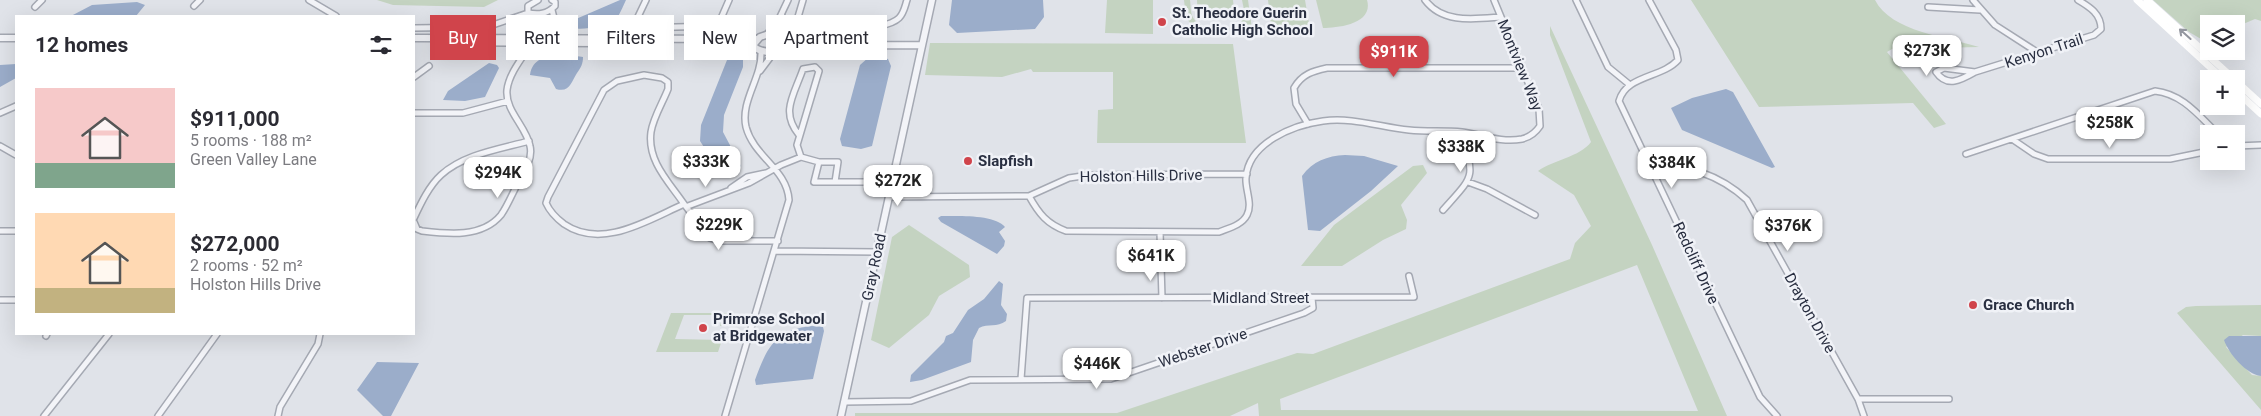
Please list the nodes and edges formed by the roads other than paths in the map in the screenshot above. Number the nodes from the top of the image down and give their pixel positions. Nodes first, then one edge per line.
1 (42, 0) edge
2 (200, 0) edge
3 (309, 0) edge
4 (538, 0) edge
5 (554, 0) edge
6 (646, 0) edge
7 (729, 0) edge
8 (788, 0) edge
9 (803, 0) edge
10 (907, 0) edge
11 (932, 0) edge
12 (1425, 0) edge
13 (1494, 0) edge
14 (1576, 0) edge
15 (1648, 0) edge
16 (1973, 0) edge
17 (2078, 0) edge
18 (2137, 0) edge
19 (2148, 0) edge
20 (194, 6) dead end
21 (35, 7) dead end
22 (1928, 7) dead end
23 (552, 10) junction
24 (1980, 10) junction
25 (528, 13) junction
26 (782, 13) edge
27 (536, 14) joint
28 (334, 15) edge
29 (553, 15) edge
30 (1501, 17) junction
31 (415, 28) edge
32 (766, 34) edge
33 (0, 38) edge
34 (15, 38) edge
35 (415, 38) edge
36 (578, 39) edge
37 (684, 39) edge
38 (756, 39) edge
39 (506, 40) edge
40 (506, 41) edge
41 (415, 42) edge
42 (578, 42) edge
43 (887, 42) edge
44 (684, 43) edge
45 (923, 43) junction
46 (887, 44) edge
47 (756, 48) edge
48 (761, 52) junction
49 (766, 52) edge
50 (2040, 54) junction
51 (521, 60) edge
52 (768, 60) edge
53 (429, 66) dead end
54 (1522, 68) junction
55 (2213, 70) edge
56 (2224, 70) edge
57 (1975, 72) junction
58 (758, 74) junction
59 (415, 76) edge
60 (1630, 85) junction
61 (2245, 89) edge
62 (2245, 99) edge
63 (508, 101) junction
64 (2261, 104) edge
65 (15, 106) edge
66 (0, 113) edge
67 (415, 113) edge
68 (2261, 114) edge
69 (1308, 124) junction
70 (2208, 125) edge
71 (1459, 132) junction
72 (799, 135) junction
73 (2012, 139) junction
74 (529, 141) junction
75 (2261, 145) edge
76 (0, 146) edge
77 (2245, 146) edge
78 (2200, 153) edge
79 (15, 154) edge
80 (1966, 154) dead end
81 (801, 157) junction
82 (819, 162) junction
83 (1649, 164) junction
84 (774, 168) junction
85 (1247, 174) junction
86 (835, 182) junction
87 (865, 182) dead end
88 (1468, 182) junction
89 (1030, 196) junction
90 (889, 197) junction
91 (687, 205) junction
92 (1443, 210) dead end
93 (1535, 215) dead end
94 (415, 218) edge
95 (415, 223) edge
96 (0, 231) edge
97 (15, 231) edge
98 (1160, 232) junction
99 (778, 241) junction
100 (775, 252) junction
101 (877, 252) junction
102 (1408, 276) dead end
103 (1162, 298) junction
104 (1312, 298) junction
105 (0, 300) edge
106 (15, 300) edge
107 (108, 335) edge
108 (216, 335) edge
109 (320, 335) edge
110 (1021, 379) junction
111 (1858, 399) junction
112 (1949, 399) dead end
113 (844, 402) junction
114 (44, 416) edge
115 (158, 416) edge
116 (278, 416) edge
117 (725, 416) edge
118 (841, 416) edge
119 (1777, 416) edge
120 (1864, 416) edge

1 - 21 street
2 - 20 street
3 - 28 street
4 - 25 street
5 - 23 street
6 - 7 street
8 - 26 street
9 - 10 street
11 - 45 street, Gray Road
12 - 30 street
13 - 30 street, Montview Way
14 - 60 street
15 - 60 street
16 - 24 street
17 - 50 street, Kenyon Trail
18 - 55 main road
56 -> 19 main road
22 - 24 street
23 - 27 street
23 - 29 street
24 - 50 street
25 - 27 street
25 - 31 street
30 - 54 street, Montview Way
32 - 38 street
33 - 34 street
35 - 39 street
36 - 37 street
40 - 41 street
42 - 44 street
43 - 45 street
45 - 46 street
45 - 90 street, Gray Road
47 - 48 street
48 - 49 street
48 - 58 street
50 - 57 street, Kenyon Trail
51 - 63 street
52 - 58 street
53 - 59 street
54 - 69 street
54 - 71 street, Montview Way
57 - 57 street, Kenyon Trail
58 - 84 street
60 - 83 street, Redcliff Drive
61 - 64 main road
62 - 68 main road
63 - 67 street
63 - 74 street
65 - 66 street
69 - 71 street, Montview Way
69 - 85 street, Montview Way
70 - 73 street
71 - 88 street
72 - 72 street
72 - 81 street
73 - 78 street
73 - 80 street
74 - 94 street
74 - 95 street
75 - 77 street
76 - 79 street
81 - 82 street
81 - 84 street
82 - 86 street
82 - 86 street
83 - 111 street, Drayton Drive
83 - 119 street, Redcliff Drive
84 - 91 street
84 - 99 street
85 - 89 street, Holston Hills Drive
85 - 98 street
86 - 87 street
88 - 92 street
88 - 93 street
89 - 90 street, Holston Hills Drive
89 - 98 street
90 - 101 street, Gray Road
91 - 91 street
91 - 99 street
96 - 97 street
98 - 103 street
99 - 100 street
100 - 101 street
100 - 117 street
101 - 113 street, Gray Road
102 - 104 street, Midland Street
103 - 104 street, Midland Street
103 - 110 street, Midland Street
104 - 110 street, Webster Drive
105 - 106 street
107 - 114 street
108 - 115 street
109 - 116 street
110 - 113 street, Webster Drive
111 - 112 street
111 - 120 street, Drayton Drive
113 - 118 street, Gray Road

